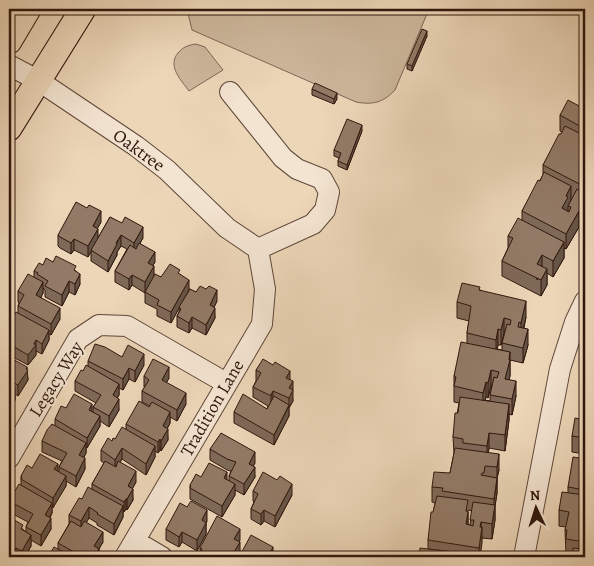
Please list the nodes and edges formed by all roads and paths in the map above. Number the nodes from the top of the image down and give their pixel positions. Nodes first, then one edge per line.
1 (28, 9) edge
2 (83, 9) edge
3 (9, 41) edge
4 (9, 65) edge
5 (39, 82) junction
6 (230, 92) dead end
7 (9, 128) edge
8 (258, 249) junction
9 (585, 301) edge
10 (226, 383) junction
11 (9, 458) edge
12 (130, 549) edge
13 (162, 557) edge
14 (524, 557) edge

1 - 3 main road
2 - 5 main road
4 - 5 street, Oaktree
5 - 7 main road
5 - 8 street, Oaktree
6 - 8 street
8 - 10 street, Tradition Lane
9 - 14 street
10 - 11 street, Legacy Way
10 - 12 street, Tradition Lane
12 - 13 street

